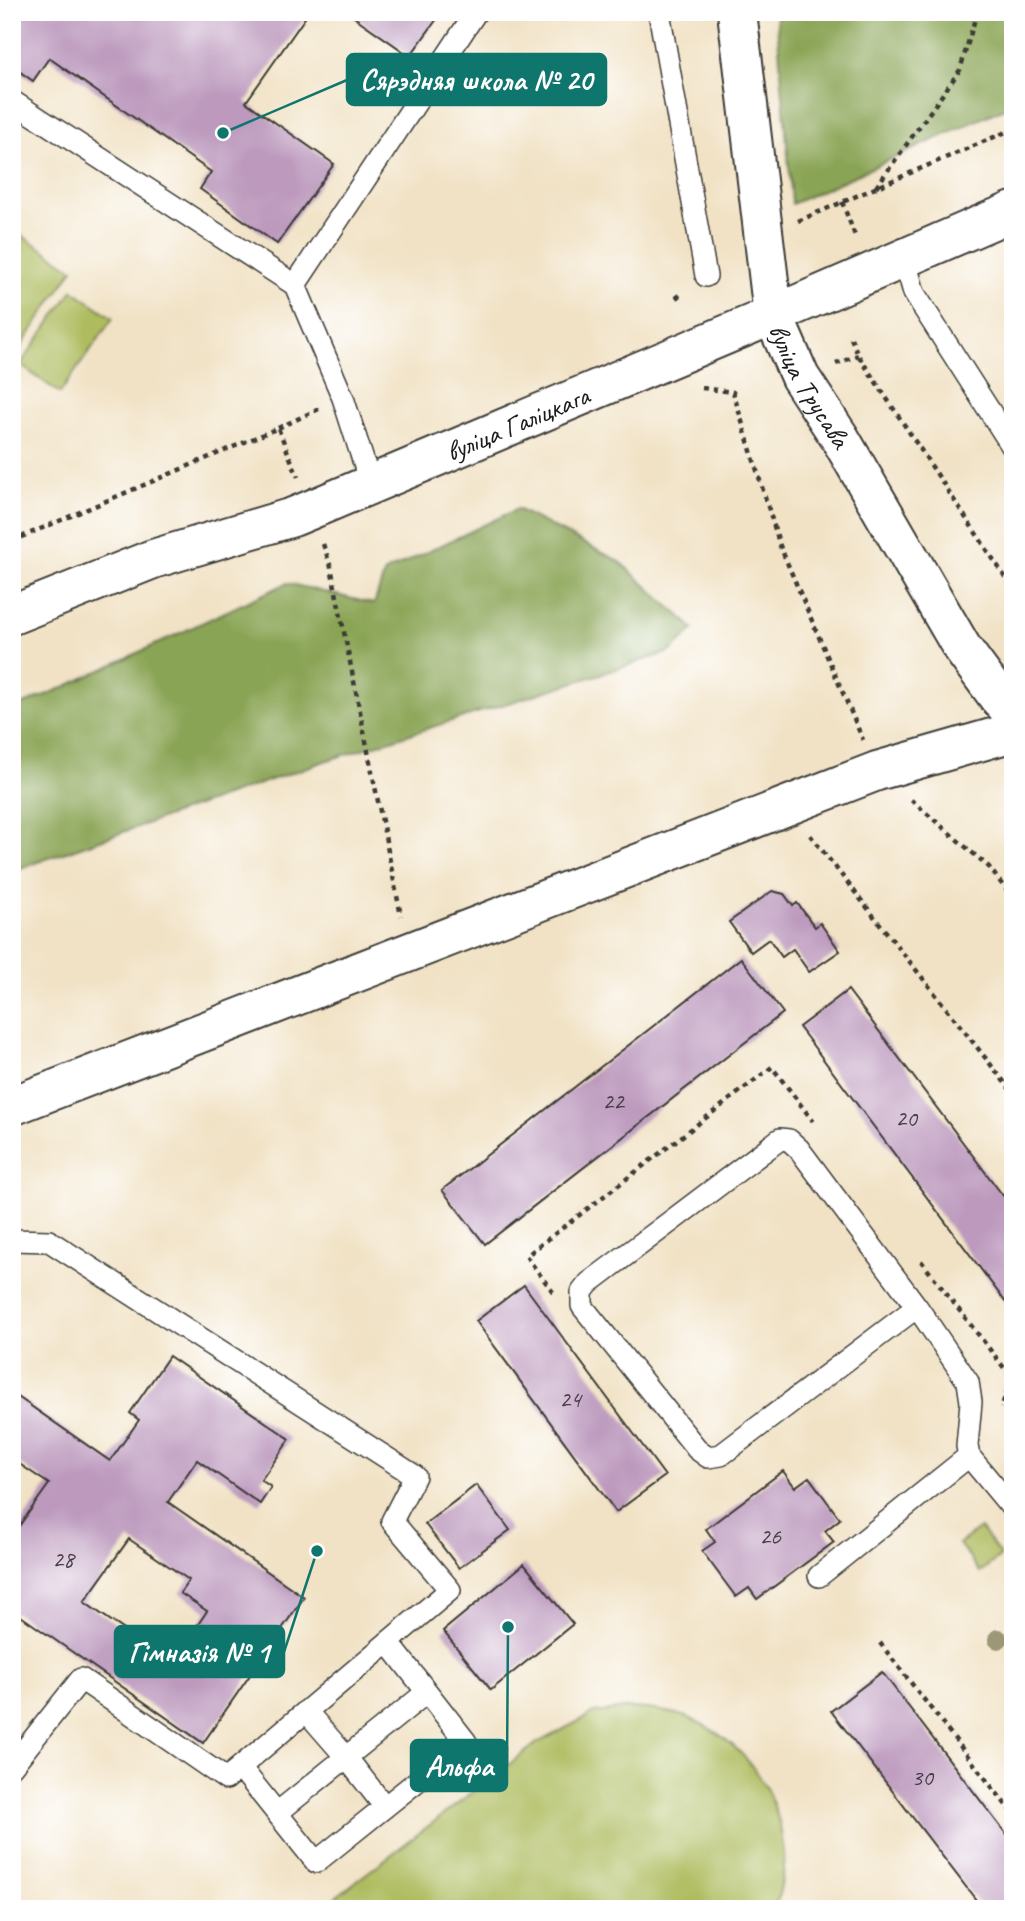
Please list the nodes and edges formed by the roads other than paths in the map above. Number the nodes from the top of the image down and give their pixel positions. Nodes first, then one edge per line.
1 (476, 12) edge
2 (659, 12) edge
3 (737, 12) edge
4 (12, 102) edge
5 (1013, 211) edge
6 (904, 257) junction
7 (706, 276) road end
8 (295, 285) junction
9 (773, 315) junction
10 (1012, 446) edge
11 (371, 485) junction
12 (12, 615) edge
13 (1013, 713) edge
14 (1013, 732) edge
15 (12, 1106) edge
16 (12, 1240) edge
17 (917, 1307) junction
18 (969, 1456) junction
19 (1013, 1509) edge
20 (819, 1576) dead end
21 (388, 1642) junction
22 (427, 1692) junction
23 (306, 1712) junction
24 (346, 1757) junction
25 (12, 1766) edge
26 (240, 1767) junction
27 (385, 1807) junction
28 (277, 1813) junction

1 - 8 lane
2 - 7 lane
3 - 9 street, вуліца Трусава
4 - 8 lane
5 - 6 street, вуліца Галіцкага
6 - 9 street, вуліца Галіцкага
6 - 10 lane
8 - 11 lane
9 - 11 street, вуліца Галіцкага
9 - 13 street, вуліца Трусава
11 - 12 street, вуліца Галіцкага
14 - 15 street
16 - 21 lane
17 - 17 lane
17 - 18 lane
18 - 19 lane
18 - 20 lane
21 - 22 lane
21 - 23 lane
22 - 24 lane
22 - 27 lane
23 - 24 lane
23 - 26 lane
24 - 27 lane
24 - 28 lane
25 - 26 lane
26 - 28 lane
27 - 28 lane

